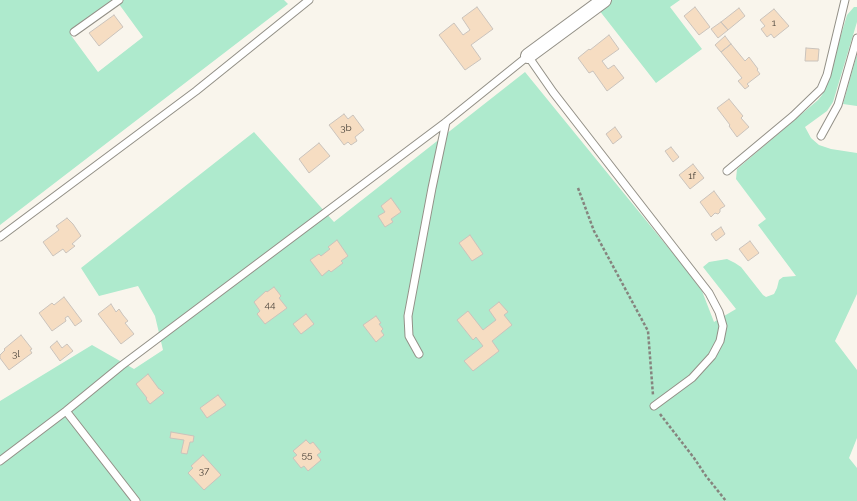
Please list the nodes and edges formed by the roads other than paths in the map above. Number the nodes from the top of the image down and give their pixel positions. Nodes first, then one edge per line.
1 (119, 0) edge
2 (309, 0) edge
3 (604, 0) edge
4 (845, 0) edge
5 (74, 32) dead end
6 (857, 38) edge
7 (528, 56) junction
8 (446, 122) junction
9 (821, 136) dead end
10 (727, 171) dead end
11 (0, 237) edge
12 (419, 354) dead end
13 (654, 406) road end
14 (66, 411) junction
15 (0, 461) edge
16 (136, 501) edge

1 - 5 lane
2 - 11 lane
3 - 7 street
4 - 10 lane
6 - 9 lane
7 - 8 lane
7 - 13 lane
8 - 12 lane
8 - 14 lane
14 - 15 lane
14 - 16 lane

